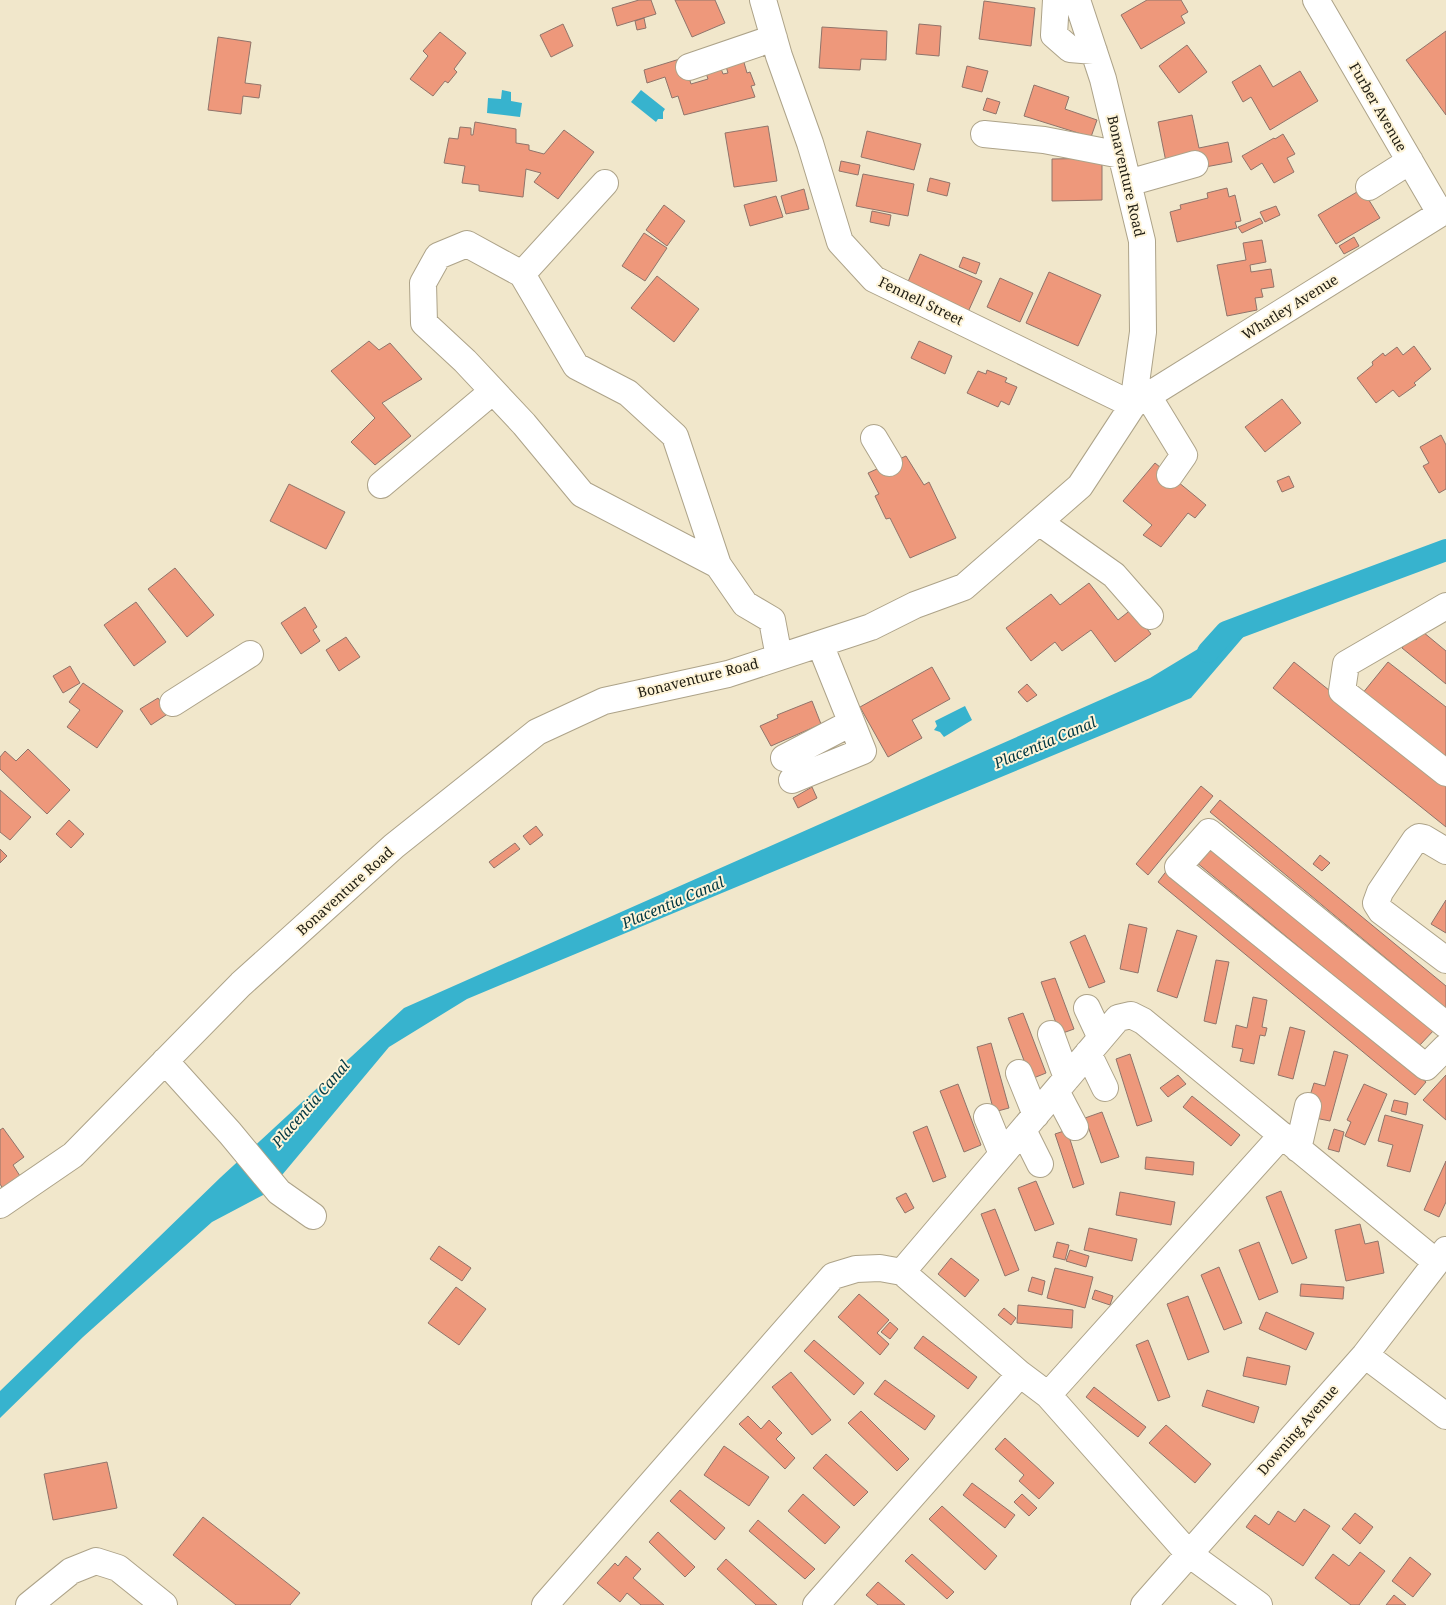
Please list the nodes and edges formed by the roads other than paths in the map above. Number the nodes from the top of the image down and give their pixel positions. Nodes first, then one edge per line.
1 (763, 0) edge
2 (1316, 0) edge
3 (1076, 2) edge
4 (774, 38) junction
5 (689, 67) dead end
6 (984, 134) dead end
7 (1121, 155) junction
8 (1410, 161) junction
9 (1195, 164) dead end
10 (605, 183) dead end
11 (1128, 183) junction
12 (1369, 186) dead end
13 (1443, 212) edge
14 (522, 274) junction
15 (493, 391) junction
16 (1141, 400) junction
17 (874, 438) dead end
18 (889, 463) dead end
19 (1170, 475) dead end
20 (381, 485) dead end
21 (1039, 522) junction
22 (718, 565) junction
23 (1446, 606) edge
24 (1150, 616) dead end
25 (820, 644) junction
26 (250, 654) dead end
27 (779, 657) junction
28 (173, 703) dead end
29 (788, 769) dead end
30 (1446, 773) edge
31 (1446, 851) edge
32 (1446, 960) edge
33 (1087, 1008) dead end
34 (1446, 1025) edge
35 (1051, 1034) dead end
36 (1095, 1045) junction
37 (1446, 1047) edge
38 (165, 1062) junction
39 (1019, 1073) dead end
40 (1062, 1084) junction
41 (1105, 1088) dead end
42 (1308, 1106) dead end
43 (986, 1117) dead end
44 (1029, 1122) junction
45 (1075, 1127) dead end
46 (1290, 1142) junction
47 (1002, 1154) junction
48 (1040, 1164) dead end
49 (1, 1203) edge
50 (313, 1216) dead end
51 (1441, 1256) edge
52 (902, 1272) junction
53 (1365, 1355) junction
54 (1020, 1374) junction
55 (1048, 1394) junction
56 (1446, 1416) edge
57 (1189, 1554) junction
58 (30, 1605) edge
59 (164, 1605) edge
60 (545, 1605) edge
61 (816, 1605) edge
62 (1144, 1605) edge
63 (1259, 1605) edge

1 - 4 street, Fennell Street
2 - 8 street, Furber Avenue
3 - 7 street, Bonaventure Road
4 - 5 street
4 - 16 street, Fennell Street
6 - 7 street
7 - 11 street, Bonaventure Road
8 - 12 street
8 - 13 street, Furber Avenue
9 - 11 street
10 - 14 street
11 - 16 street, Bonaventure Road
13 - 16 street, Whatley Avenue
14 - 15 street
14 - 22 street
15 - 20 street
15 - 22 street
16 - 19 street
16 - 21 street, Bonaventure Road
17 - 18 street
21 - 24 street
21 - 25 street, Bonaventure Road
22 - 27 street
23 - 30 street
25 - 27 street, Bonaventure Road
25 - 29 street
26 - 28 street
27 - 38 street, Bonaventure Road
31 - 32 street
33 - 36 street
34 - 37 street
35 - 40 street
36 - 40 street
36 - 41 street
36 - 46 street
38 - 49 street, Bonaventure Road
38 - 50 street
39 - 44 street
40 - 44 street
40 - 45 street
42 - 46 street
43 - 47 street
44 - 47 street
44 - 48 street
46 - 51 street
46 - 55 street
47 - 52 street
51 - 53 street, Downing Avenue
52 - 54 street
52 - 60 street
53 - 56 street
53 - 57 street, Downing Avenue
54 - 55 street
54 - 61 street
55 - 57 street
57 - 62 street, Downing Avenue
57 - 63 street
58 - 59 street

